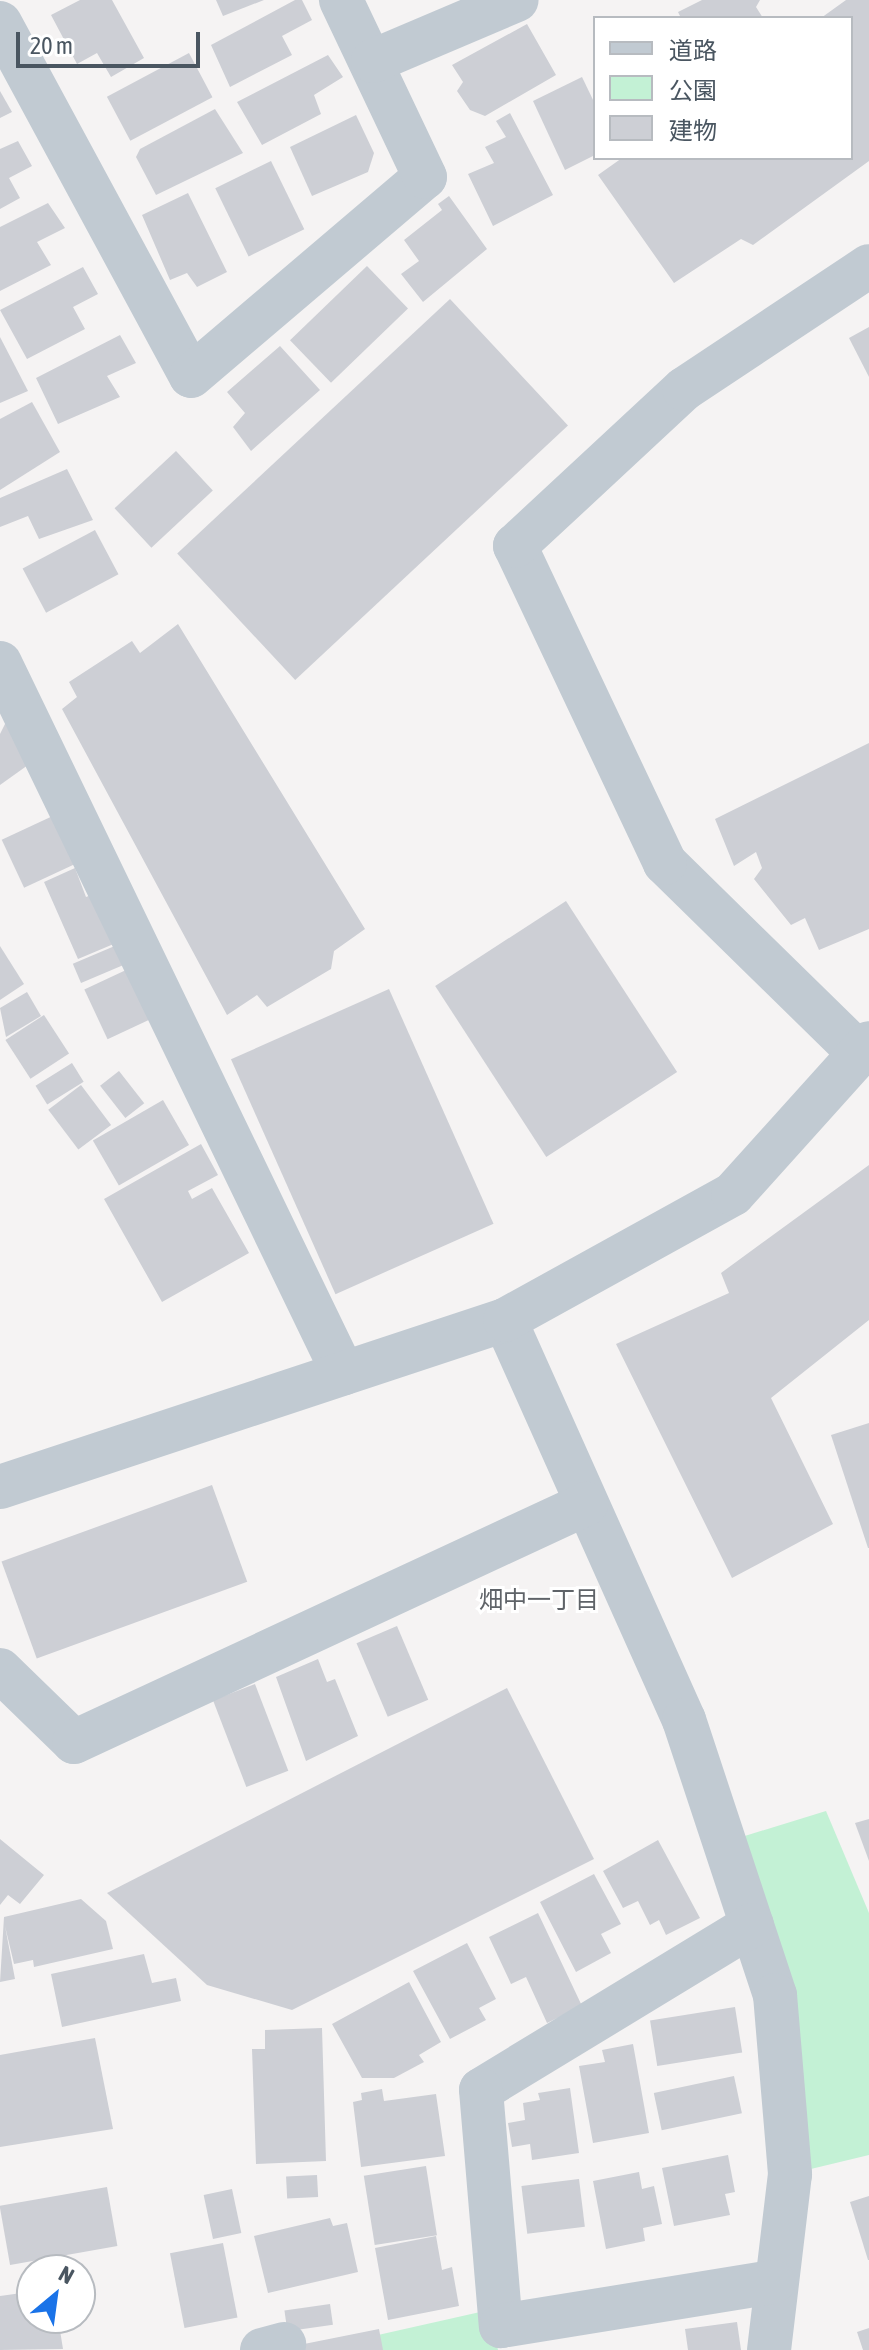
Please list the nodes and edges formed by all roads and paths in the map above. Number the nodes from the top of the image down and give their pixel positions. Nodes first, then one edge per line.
1 (341, 0) edge
2 (517, 0) edge
3 (0, 23) edge
4 (373, 61) junction
5 (869, 266) edge
6 (0, 663) edge
7 (863, 1047) edge
8 (505, 1320) junction
9 (343, 1373) junction
10 (0, 1487) edge
11 (586, 1504) junction
12 (0, 1670) edge
13 (752, 1925) junction
14 (773, 2282) junction
15 (769, 2350) edge

1 - 4 street
2 - 4 street
3 - 4 street
5 - 7 street
6 - 9 street
7 - 8 street
8 - 9 street
8 - 11 street
9 - 10 street
11 - 12 street
11 - 13 street
13 - 14 street
13 - 14 street
14 - 15 street

